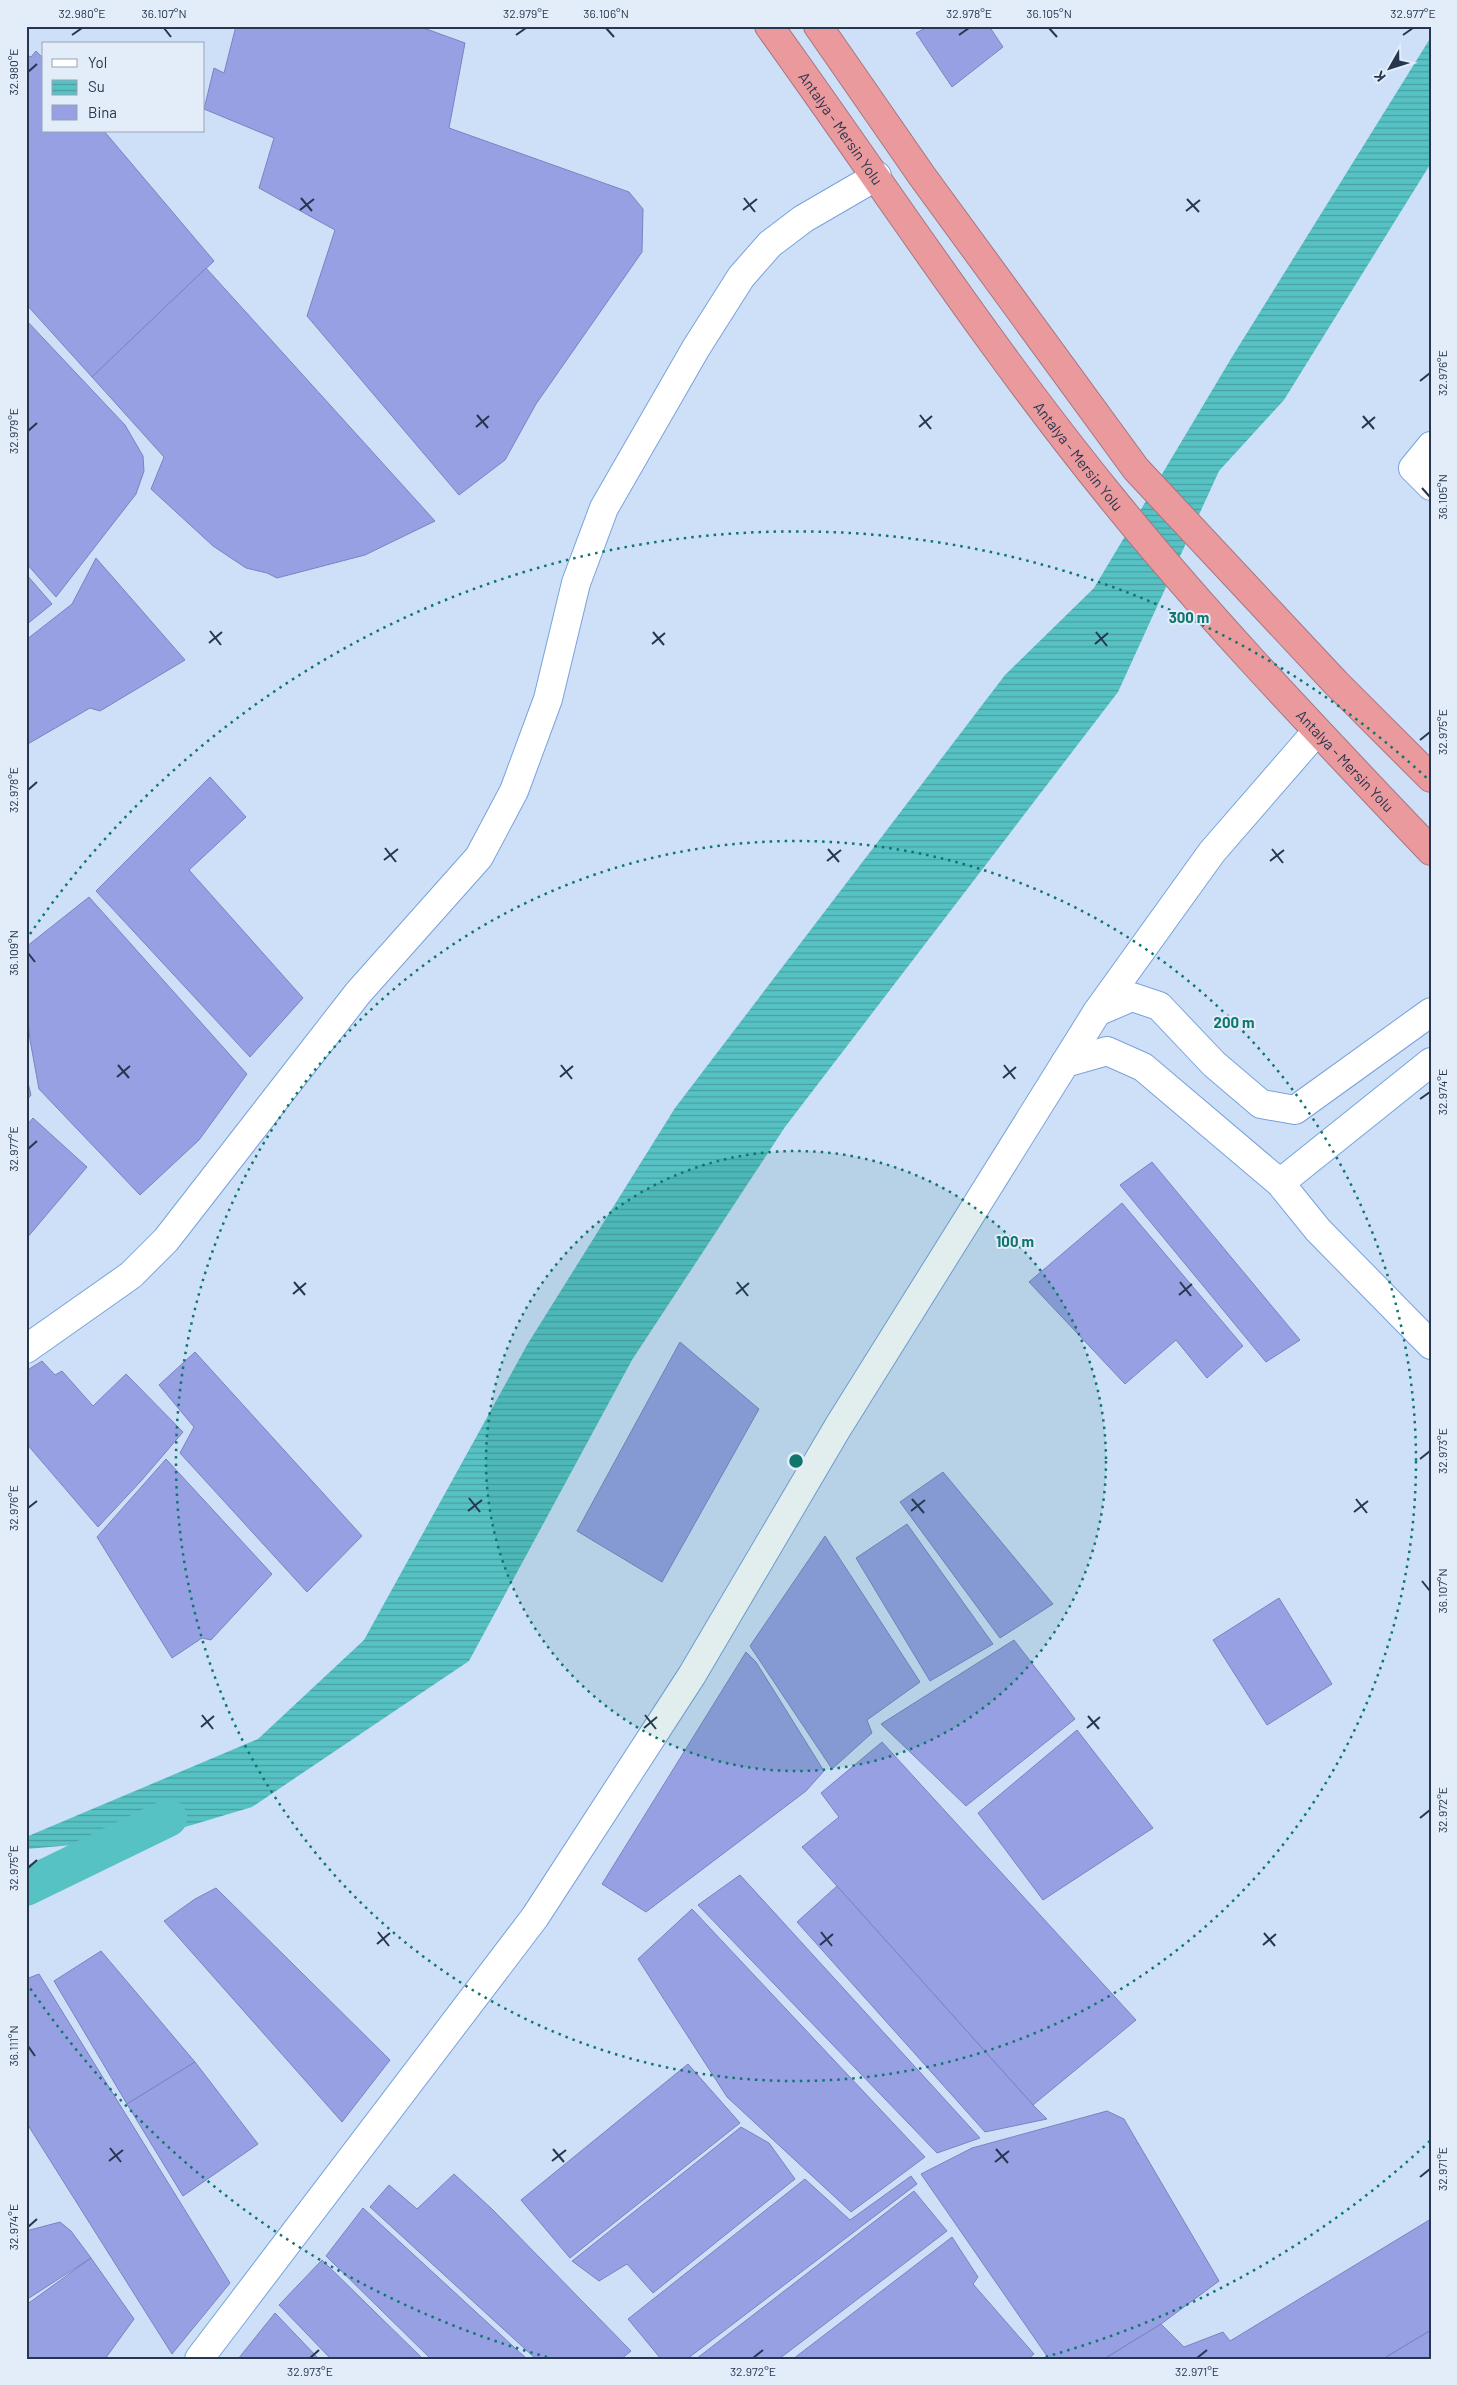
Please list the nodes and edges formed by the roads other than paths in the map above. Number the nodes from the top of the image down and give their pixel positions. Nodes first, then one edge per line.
1 (770, 26) edge
2 (818, 26) edge
3 (877, 176) junction
4 (1431, 446) edge
5 (1431, 486) edge
6 (1317, 731) junction
7 (1431, 778) edge
8 (1431, 851) edge
9 (1097, 1012) junction
10 (1431, 1012) edge
11 (1431, 1062) edge
12 (1065, 1064) junction
13 (1280, 1183) junction
14 (1431, 1345) edge
15 (26, 1349) edge
16 (200, 2359) edge

1 - 3 highway, Antalya - Mersin Yolu
2 - 7 highway
3 - 6 highway, Antalya - Mersin Yolu
3 - 15 street
4 - 5 street
6 - 8 highway, Antalya - Mersin Yolu
6 - 9 street
9 - 10 street
9 - 12 street
11 - 13 street
12 - 13 street
12 - 16 street
13 - 14 street

